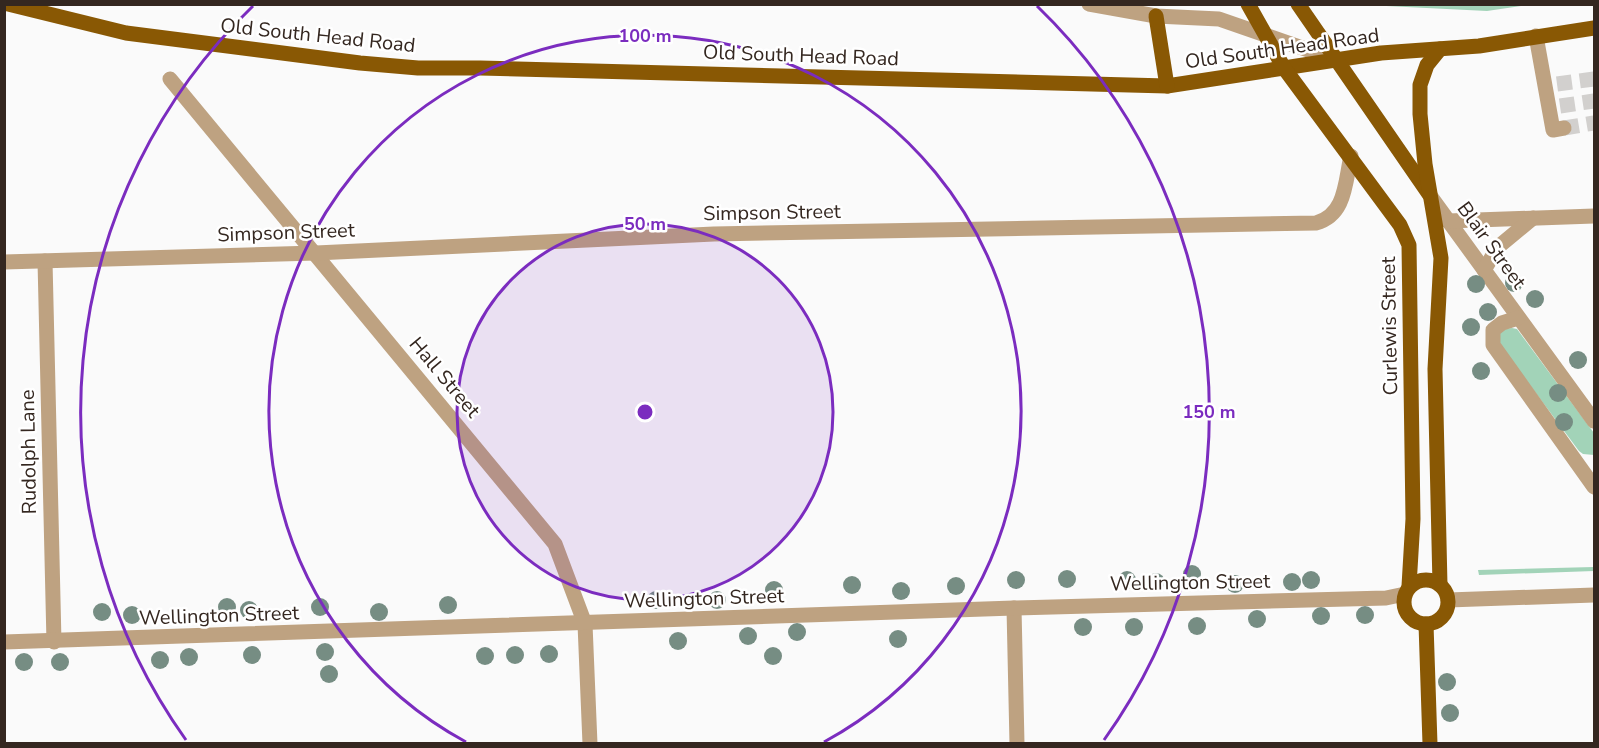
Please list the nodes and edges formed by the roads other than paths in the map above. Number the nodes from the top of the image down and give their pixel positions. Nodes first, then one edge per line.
1 (8, 4) edge
2 (1089, 4) edge
3 (1248, 4) edge
4 (1298, 4) edge
5 (1156, 16) junction
6 (1594, 28) edge
7 (1265, 34) junction
8 (1536, 36) junction
9 (1440, 50) junction
10 (1337, 60) junction
11 (1284, 68) junction
12 (170, 79) dead end
13 (1167, 86) junction
14 (1564, 128) dead end
15 (1351, 156) junction
16 (1431, 197) junction
17 (1594, 216) edge
18 (1533, 218) junction
19 (1449, 221) junction
20 (316, 253) junction
21 (45, 261) junction
22 (4, 262) edge
23 (1484, 270) junction
24 (1518, 318) junction
25 (1594, 421) edge
26 (1594, 484) edge
27 (1440, 585) junction
28 (1407, 590) junction
29 (1594, 595) edge
30 (1448, 600) junction
31 (1014, 608) junction
32 (585, 624) junction
33 (1426, 624) junction
34 (4, 642) edge
35 (54, 642) junction
36 (590, 744) edge
37 (1017, 744) edge
38 (1430, 744) edge

1 - 13 main road, Old South Head Road
2 - 5 street
3 - 7 main road, Curlewis Street
4 - 10 main road
5 - 7 street
5 - 13 main road
6 - 8 main road, Old South Head Road
7 - 10 street
7 - 11 main road, Curlewis Street
8 - 9 main road, Old South Head Road
8 - 14 street
9 - 10 main road, Old South Head Road
9 - 16 main road
10 - 11 main road, Old South Head Road
10 - 16 main road
11 - 13 main road, Old South Head Road
11 - 15 main road, Curlewis Street
12 - 20 street, Hall Street
15 - 20 street, Simpson Street
15 - 28 main road, Curlewis Street
16 - 19 street, Blair Street
16 - 27 main road
17 - 18 street
18 - 19 street
18 - 23 street
19 - 23 street, Blair Street
20 - 21 street, Simpson Street
20 - 32 street, Hall Street
21 - 22 street, Simpson Street
21 - 35 street, Rudolph Lane
23 - 24 street, Blair Street
24 - 25 street, Blair Street
24 - 26 street, Blair Street
27 - 28 main road
27 - 30 main road
28 - 31 street, Wellington Street
28 - 33 main road
29 - 30 street
30 - 33 main road
31 - 32 street, Wellington Street
31 - 37 street
32 - 35 street, Wellington Street
32 - 36 street, Hall Street
33 - 38 main road
34 - 35 street, Wellington Street

